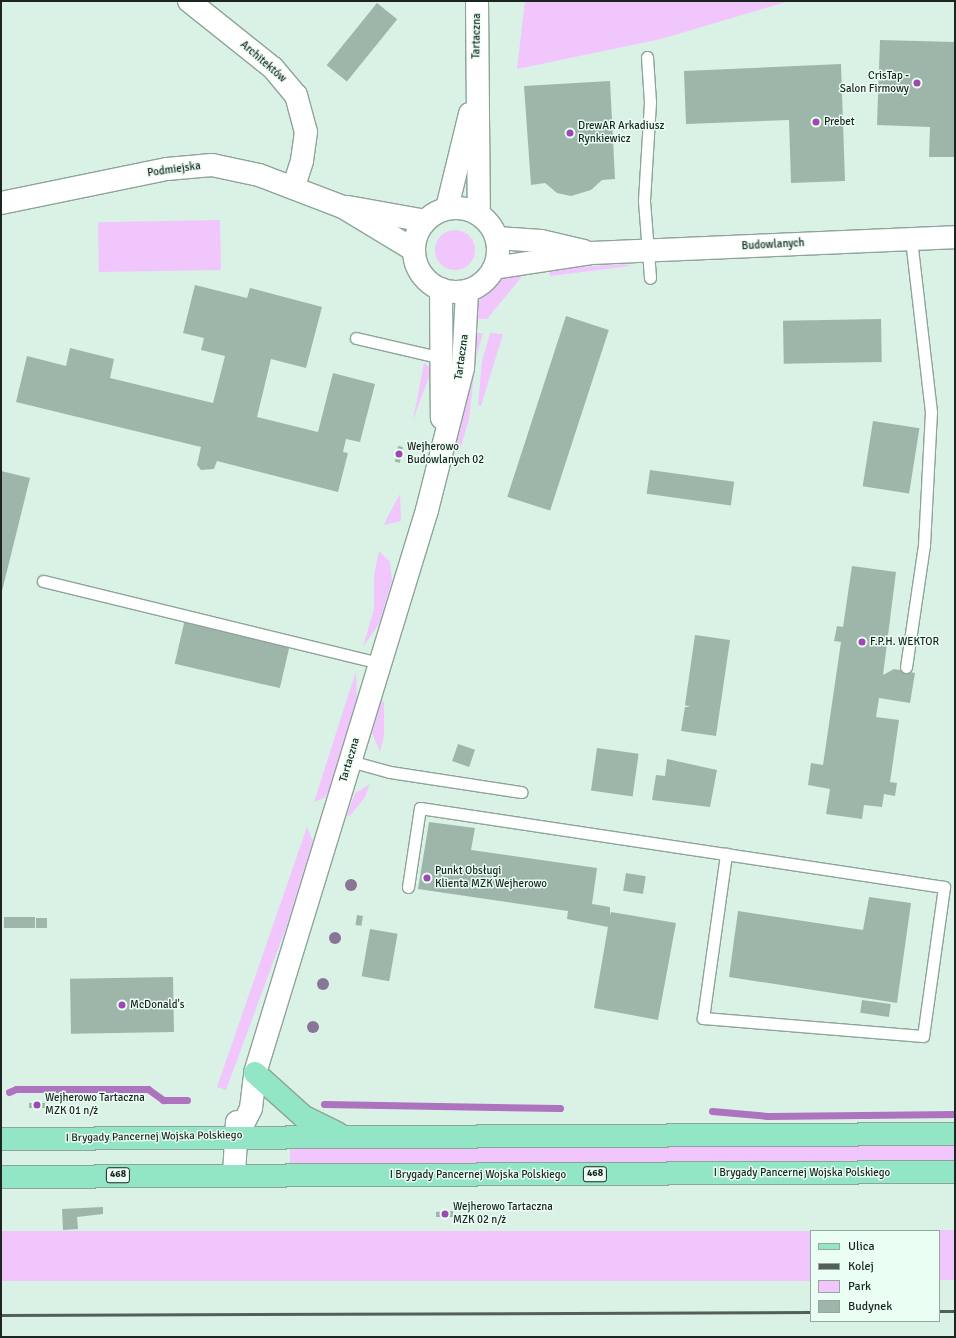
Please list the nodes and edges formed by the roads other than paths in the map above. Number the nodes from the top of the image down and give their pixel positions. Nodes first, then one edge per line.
1 (189, 1) edge
2 (477, 1) edge
3 (647, 57) dead end
4 (476, 96) junction
5 (293, 188) junction
6 (1, 203) edge
7 (343, 207) junction
8 (447, 208) junction
9 (479, 214) junction
10 (425, 221) junction
11 (955, 237) edge
12 (497, 238) junction
13 (911, 239) junction
14 (414, 250) junction
15 (648, 251) junction
16 (591, 253) junction
17 (494, 268) junction
18 (650, 278) dead end
19 (441, 289) junction
20 (467, 290) junction
21 (356, 338) dead end
22 (442, 358) junction
23 (442, 446) junction
24 (43, 581) dead end
25 (380, 663) junction
26 (906, 667) dead end
27 (350, 761) junction
28 (521, 792) dead end
29 (726, 854) junction
30 (408, 887) dead end
31 (255, 1074) junction
32 (955, 1134) edge
33 (342, 1135) junction
34 (237, 1136) junction
35 (1, 1139) edge
36 (955, 1172) edge
37 (234, 1175) junction
38 (1, 1177) edge

1 - 5 street, Architektów
2 - 4 street, Tartaczna
3 - 15 lane
4 - 8 street, Tartaczna
4 - 9 street, Tartaczna
5 - 6 street, Podmiejska
5 - 7 street, Podmiejska
7 - 10 street, Podmiejska
7 - 14 street, Podmiejska
8 - 9 street
8 - 10 street
9 - 12 street
10 - 14 street
11 - 13 street, Budowlanych
12 - 16 street, Budowlanych
12 - 17 street
13 - 15 street, Budowlanych
13 - 26 lane
14 - 19 street
15 - 16 street, Budowlanych
15 - 18 lane
16 - 17 street, Budowlanych
17 - 20 street
19 - 20 street
19 - 22 street, Tartaczna
20 - 23 street, Tartaczna
21 - 22 lane
22 - 23 street, Tartaczna
23 - 25 street, Tartaczna
24 - 25 lane
25 - 27 street, Tartaczna
27 - 28 lane
27 - 31 street, Tartaczna
29 - 29 lane
29 - 30 lane
31 - 33 main road
31 - 34 street, Tartaczna
32 - 33 main road, I Brygady Pancernej Wojska Polskiego
33 - 34 main road, I Brygady Pancernej Wojska Polskiego
34 - 35 main road, I Brygady Pancernej Wojska Polskiego
34 - 37 street, Tartaczna
36 - 37 main road, I Brygady Pancernej Wojska Polskiego / 468
37 - 38 main road, I Brygady Pancernej Wojska Polskiego / 468

